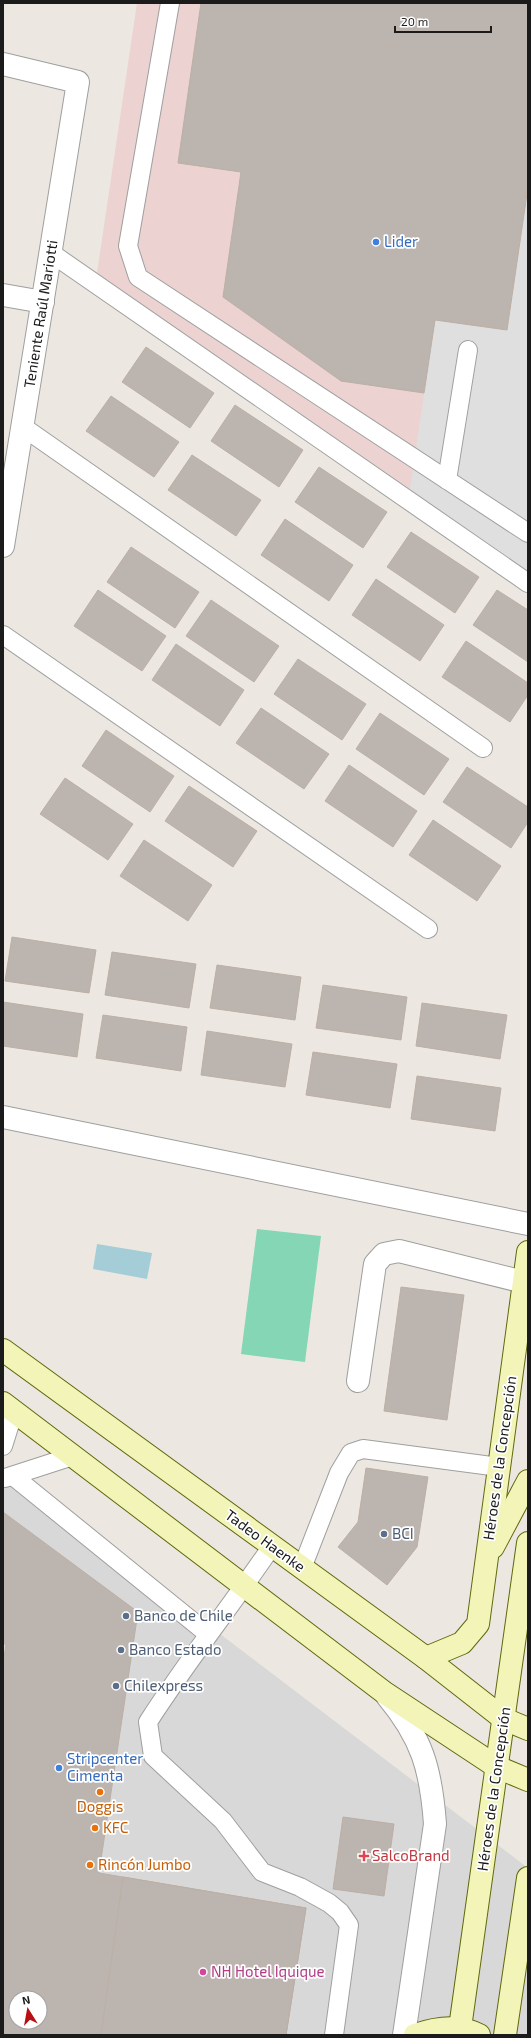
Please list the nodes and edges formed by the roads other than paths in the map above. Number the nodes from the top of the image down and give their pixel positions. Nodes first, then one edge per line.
1 (170, 3) edge
2 (3, 64) edge
3 (51, 254) junction
4 (3, 295) edge
5 (43, 302) junction
6 (468, 350) dead end
7 (23, 427) junction
8 (447, 480) junction
9 (5, 521) edge
10 (528, 533) edge
11 (3, 546) edge
12 (528, 584) edge
13 (3, 635) edge
14 (483, 748) dead end
15 (428, 929) dead end
16 (3, 1117) edge
17 (528, 1224) edge
18 (528, 1252) edge
19 (524, 1282) junction
20 (3, 1350) edge
21 (358, 1381) dead end
22 (8, 1407) edge
23 (3, 1446) edge
24 (73, 1456) junction
25 (499, 1467) junction
26 (8, 1477) edge
27 (528, 1481) edge
28 (528, 1543) edge
29 (272, 1546) junction
30 (486, 1560) junction
31 (302, 1568) junction
32 (244, 1588) junction
33 (208, 1634) junction
34 (426, 1658) junction
35 (385, 1693) junction
36 (504, 1719) junction
37 (528, 1729) edge
38 (497, 1767) junction
39 (528, 1780) edge
40 (528, 1878) edge
41 (466, 2033) edge
42 (334, 2035) edge
43 (404, 2035) edge
44 (415, 2035) edge
45 (505, 2035) edge

1 - 8 lane
2 - 3 street, Teniente Raúl Mariotti
3 - 5 street, Teniente Raúl Mariotti
3 - 12 lane
4 - 5 street
5 - 7 street, Teniente Raúl Mariotti
6 - 8 lane
7 - 9 street, Teniente Raúl Mariotti
7 - 14 lane
8 - 10 lane
9 - 11 street, Teniente Raúl Mariotti
13 - 15 lane
16 - 17 street
18 - 19 main road, Héroes de la Concepción
19 - 21 street
19 - 25 main road, Héroes de la Concepción
20 - 29 main road, Tadeo Haenke
22 - 23 lane
22 - 24 main road
24 - 26 lane
24 - 32 main road
25 - 30 main road, Héroes de la Concepción
25 - 31 lane
26 - 33 lane
27 - 30 main road
28 - 36 main road, Héroes de la Concepción
29 - 31 main road, Tadeo Haenke
29 - 32 lane
30 - 34 main road, Héroes de la Concepción
31 - 34 main road, Tadeo Haenke
32 - 33 lane
32 - 35 main road
33 - 42 lane
34 - 36 main road, Tadeo Haenke
35 - 38 main road
35 - 43 street
36 - 37 main road, Tadeo Haenke
36 - 38 main road, Héroes de la Concepción
38 - 39 main road
38 - 41 main road, Héroes de la Concepción
40 - 45 main road
41 - 44 main road

